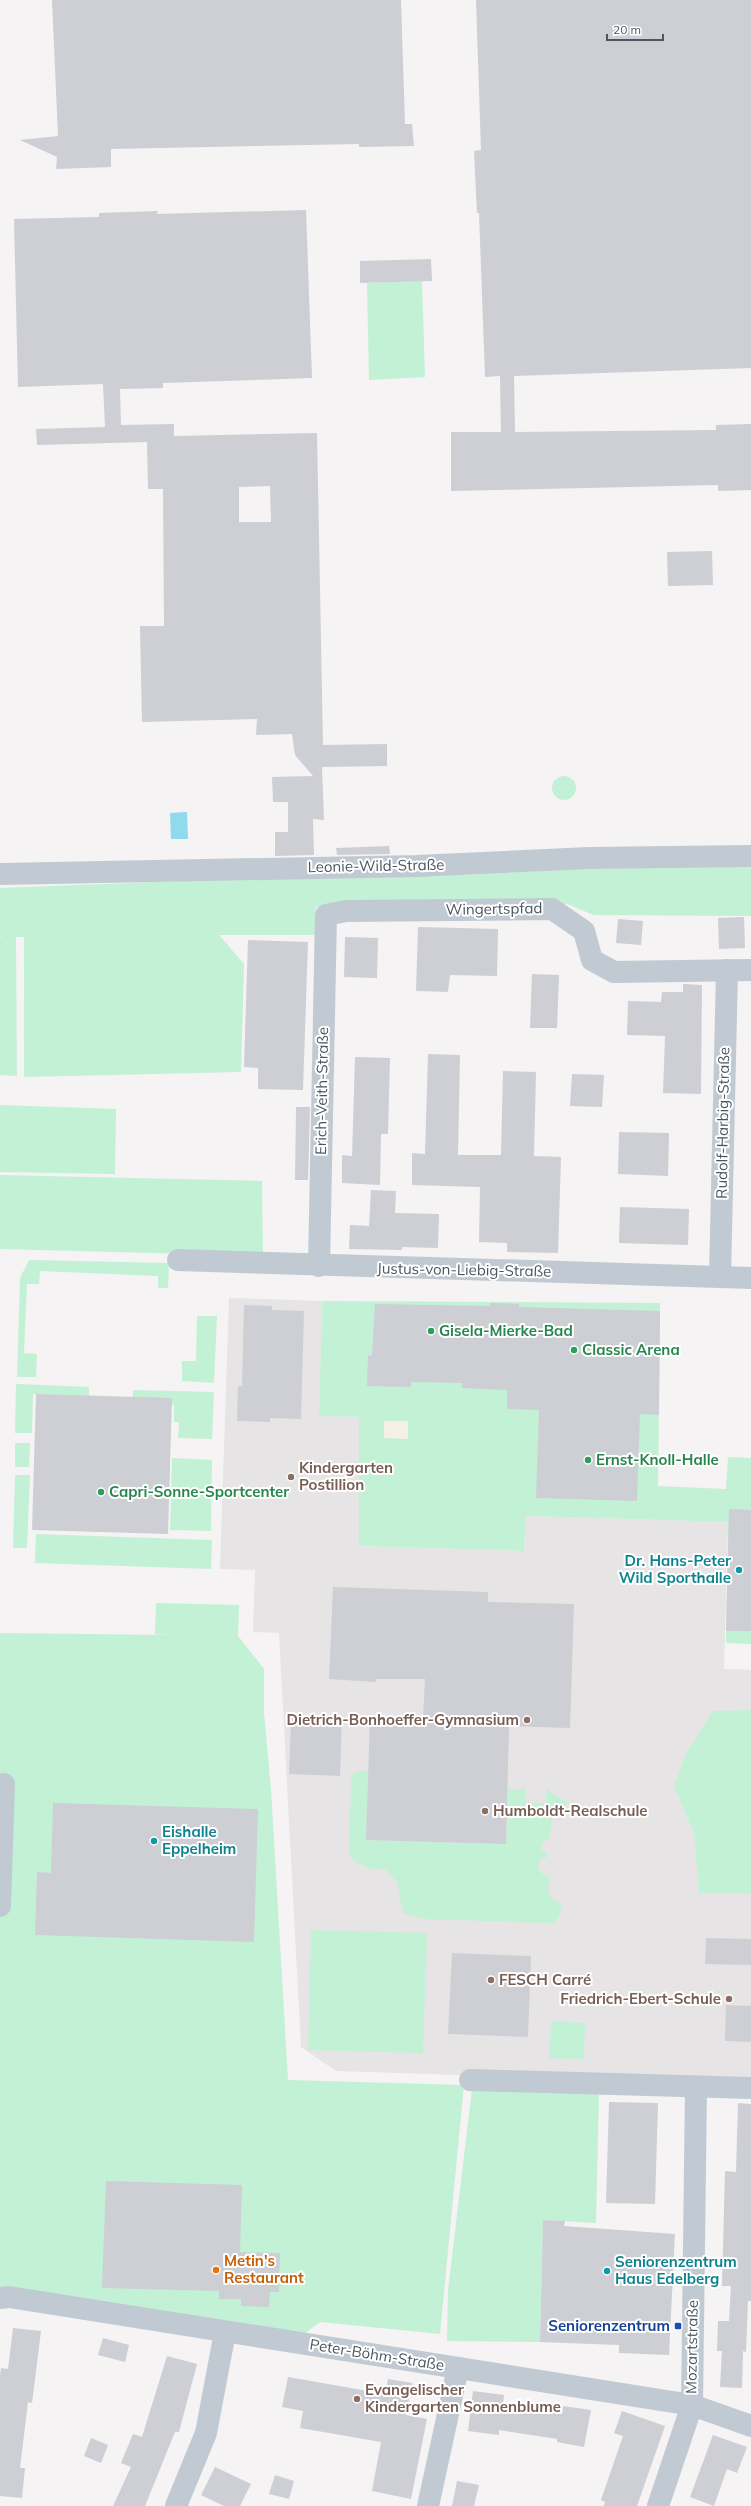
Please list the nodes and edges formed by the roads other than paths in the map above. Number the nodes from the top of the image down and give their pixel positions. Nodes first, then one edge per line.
1 (751, 856) edge
2 (0, 874) edge
3 (326, 915) joint
4 (727, 970) junction
5 (751, 970) edge
6 (178, 1260) dead end
7 (319, 1266) junction
8 (720, 1276) junction
9 (751, 1278) edge
10 (4, 1784) dead end
11 (0, 1906) edge
12 (470, 2080) dead end
13 (696, 2087) junction
14 (751, 2088) edge
15 (0, 2298) edge
16 (225, 2332) junction
17 (458, 2368) junction
18 (692, 2405) junction
19 (751, 2426) edge
20 (176, 2506) edge
21 (428, 2506) edge
22 (658, 2506) edge

1 - 2 street, Leonie-Wild-Straße
3 - 4 street, Wingertspfad
3 - 7 street, Erich-Veith-Straße
4 - 5 street, Wingertspfad
4 - 8 street, Rudolf-Harbig-Straße
6 - 7 street, Justus-von-Liebig-Straße
7 - 8 street, Justus-von-Liebig-Straße
8 - 9 street, Justus-von-Liebig-Straße
10 - 11 street
12 - 13 street
13 - 14 street
13 - 18 street, Mozartstraße
15 - 16 street, Peter-Böhm-Straße
16 - 17 street, Peter-Böhm-Straße
16 - 20 street
17 - 18 street, Peter-Böhm-Straße
17 - 21 street
18 - 19 street, Peter-Böhm-Straße
18 - 22 street, Mozartstraße

